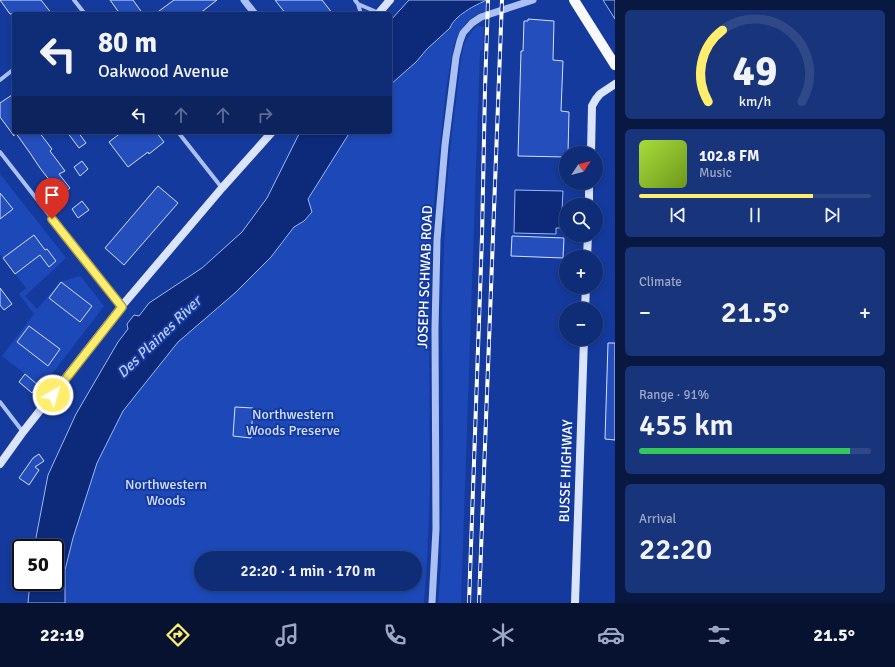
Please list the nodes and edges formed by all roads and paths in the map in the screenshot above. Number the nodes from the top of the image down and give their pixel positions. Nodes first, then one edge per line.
1 (74, 0) edge
2 (244, 0) edge
3 (390, 0) edge
4 (533, 0) edge
5 (574, 0) edge
6 (357, 2) edge
7 (83, 12) edge
8 (253, 12) edge
9 (361, 12) edge
10 (376, 12) edge
11 (379, 12) edge
12 (615, 65) edge
13 (12, 71) edge
14 (0, 80) edge
15 (615, 84) edge
16 (180, 134) edge
17 (270, 134) edge
18 (591, 146) edge
19 (0, 152) edge
20 (222, 188) junction
21 (122, 307) junction
22 (584, 346) edge
23 (0, 402) edge
24 (24, 432) junction
25 (0, 464) edge
26 (432, 603) edge
27 (575, 603) edge

1 - 7 street
2 - 8 street
3 - 11 main road
4 - 26 street, JOSEPH SCHWAB ROAD
5 - 12 main road
6 - 9 street
6 - 10 street
13 - 14 street
15 - 18 main road
16 - 20 street
17 - 20 main road
19 - 21 street
20 - 21 main road
21 - 24 main road
22 - 27 main road, BUSSE HIGHWAY
23 - 24 street
24 - 25 main road

